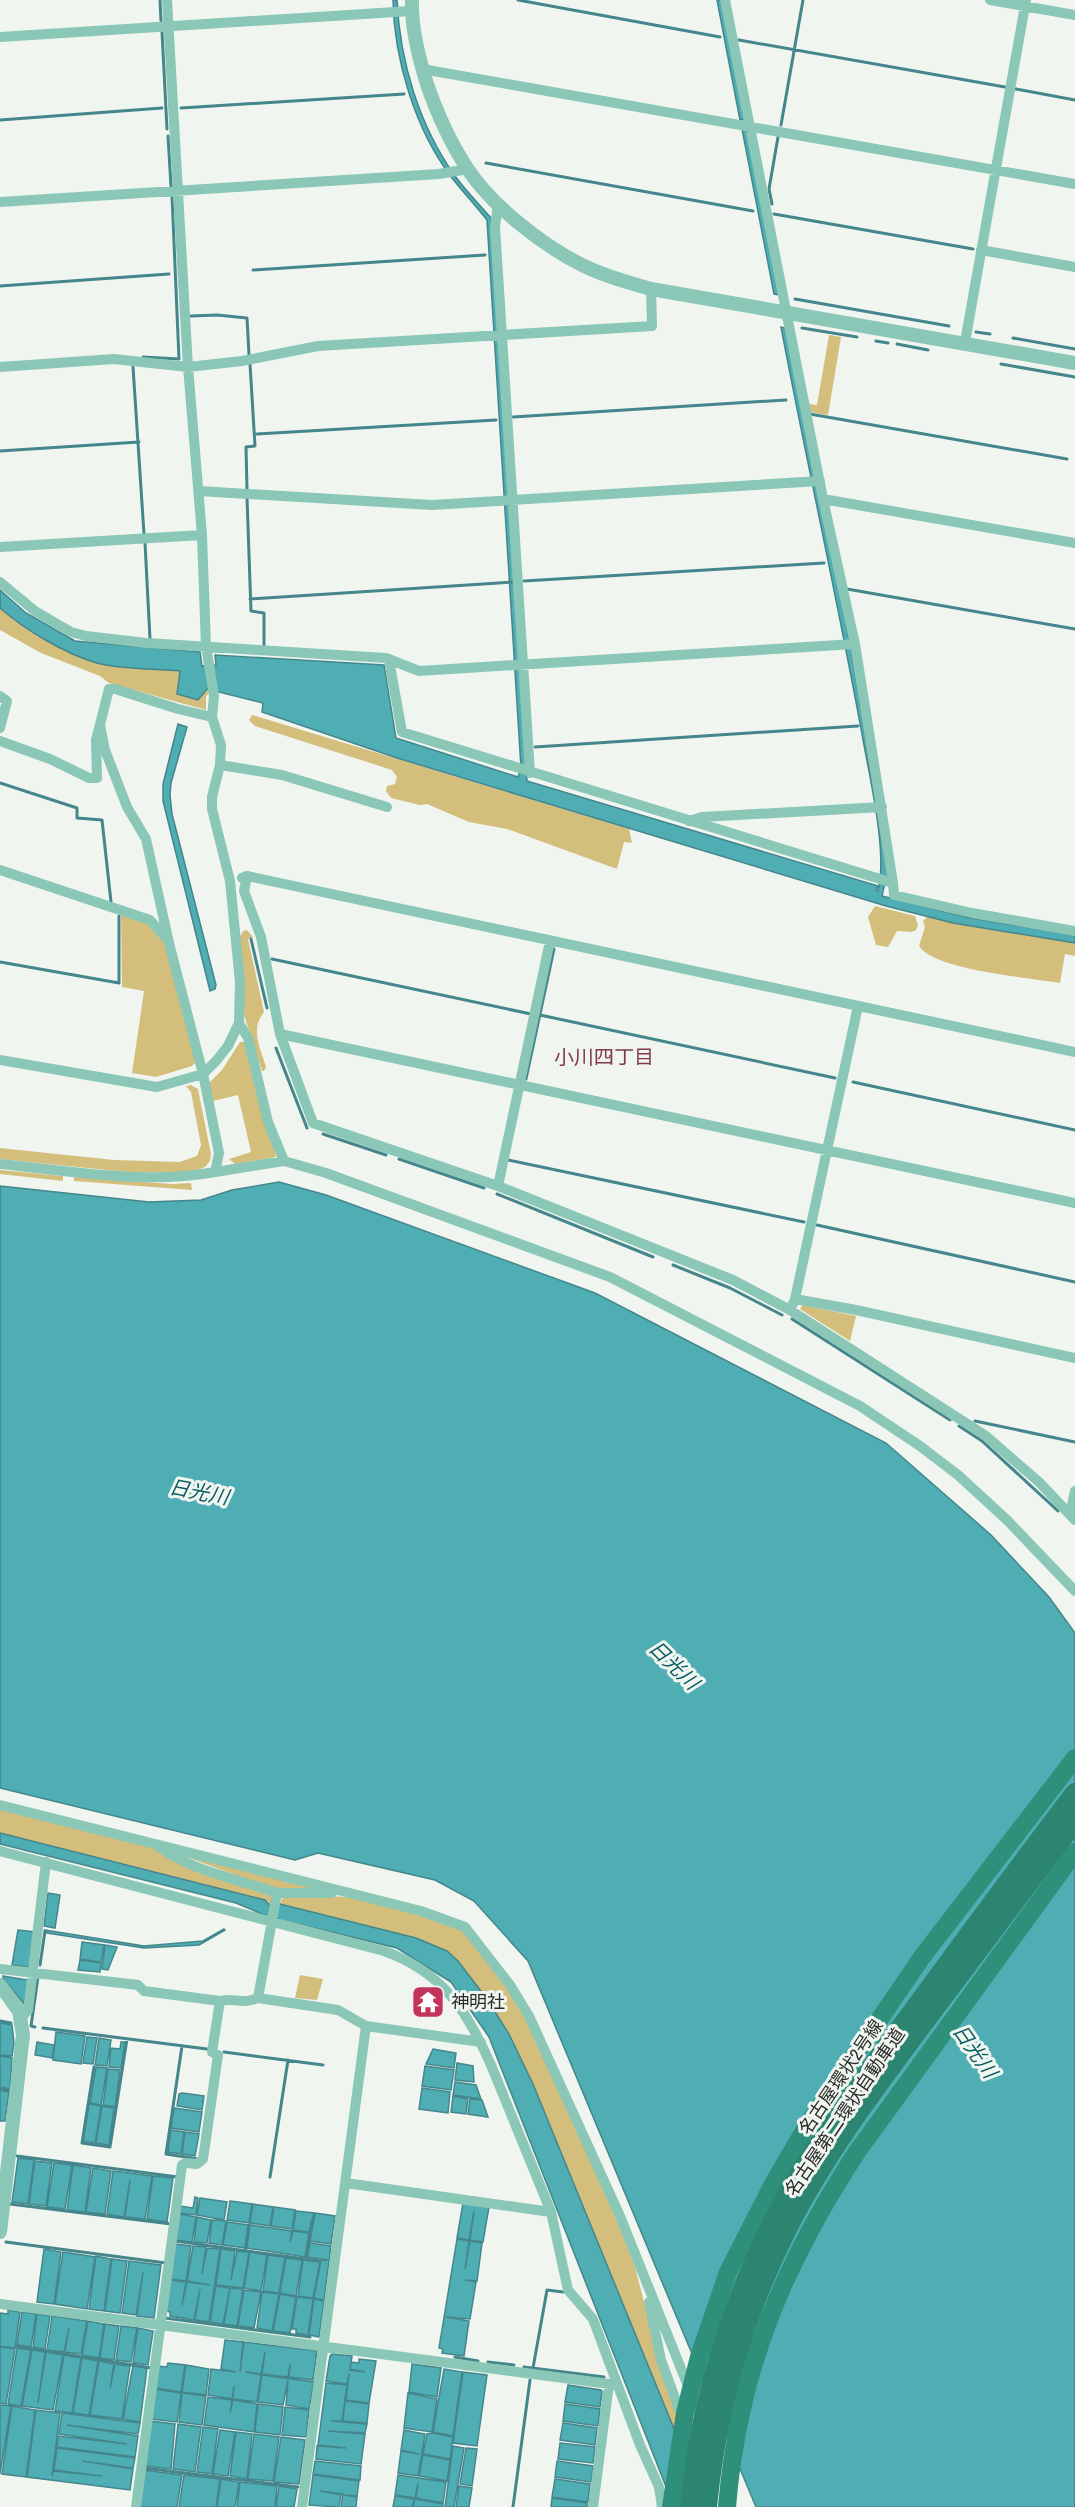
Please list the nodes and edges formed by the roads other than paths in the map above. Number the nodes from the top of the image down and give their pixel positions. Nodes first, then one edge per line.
1 (167, 0) edge
2 (725, 0) edge
3 (990, 0) edge
4 (1025, 3) edge
5 (403, 9) edge
6 (1075, 15) edge
7 (169, 26) junction
8 (0, 37) edge
9 (423, 69) junction
10 (749, 126) junction
11 (995, 170) junction
12 (456, 171) junction
13 (1075, 184) edge
14 (180, 191) junction
15 (0, 202) edge
16 (498, 203) junction
17 (981, 250) junction
18 (1075, 267) edge
19 (651, 289) junction
20 (787, 312) junction
21 (498, 335) junction
22 (965, 342) junction
23 (1075, 363) edge
24 (0, 367) edge
25 (188, 367) junction
26 (815, 481) junction
27 (199, 491) junction
28 (823, 499) junction
29 (509, 500) junction
30 (202, 535) junction
31 (1075, 543) edge
32 (0, 547) edge
33 (0, 582) edge
34 (849, 644) junction
35 (206, 646) junction
36 (389, 660) junction
37 (524, 665) junction
38 (0, 696) edge
39 (212, 717) junction
40 (100, 725) junction
41 (0, 728) edge
42 (0, 741) edge
43 (220, 765) junction
44 (530, 774) junction
45 (387, 807) dead end
46 (878, 807) junction
47 (688, 821) junction
48 (0, 870) edge
49 (247, 876) junction
50 (230, 881) junction
51 (888, 881) junction
52 (1075, 931) edge
53 (550, 941) junction
54 (169, 943) junction
55 (858, 1006) junction
56 (239, 1023) junction
57 (280, 1034) junction
58 (1075, 1052) edge
59 (0, 1060) edge
60 (203, 1074) junction
61 (520, 1084) junction
62 (828, 1150) junction
63 (284, 1161) junction
64 (0, 1164) edge
65 (215, 1172) junction
66 (498, 1186) junction
67 (1075, 1203) edge
68 (795, 1299) junction
69 (790, 1310) junction
70 (1075, 1358) edge
71 (1075, 1491) edge
72 (1073, 1517) edge
73 (1075, 1591) edge
74 (1075, 1758) edge
75 (1075, 1793) edge
76 (0, 1805) edge
77 (1075, 1821) edge
78 (153, 1843) junction
79 (0, 1851) edge
80 (1075, 1852) edge
81 (46, 1863) junction
82 (348, 1892) junction
83 (276, 1897) junction
84 (272, 1921) junction
85 (0, 1969) edge
86 (33, 1973) junction
87 (0, 1985) edge
88 (258, 1998) junction
89 (220, 2001) junction
90 (22, 2018) junction
91 (366, 2026) junction
92 (481, 2042) junction
93 (346, 2182) junction
94 (551, 2212) junction
95 (0, 2232) edge
96 (644, 2282) junction
97 (0, 2304) edge
98 (162, 2324) junction
99 (325, 2346) junction
100 (613, 2384) junction
101 (136, 2507) edge
102 (302, 2507) edge
103 (593, 2507) edge
104 (662, 2507) edge
105 (671, 2507) edge
106 (690, 2507) edge
107 (707, 2507) edge
108 (719, 2507) edge
109 (727, 2507) edge
110 (736, 2507) edge

1 - 7 street
2 - 10 street
3 - 4 street
4 - 6 street
4 - 11 street
5 - 7 street
5 - 9 street
7 - 8 street
7 - 14 street
9 - 10 street
9 - 12 street
10 - 11 street
10 - 20 street
11 - 13 street
11 - 17 street
12 - 14 street
12 - 16 street
14 - 15 street
14 - 25 street
16 - 19 street
16 - 21 street
17 - 18 street
17 - 22 street
19 - 20 street
19 - 21 street
20 - 22 street
20 - 26 street
21 - 25 street
21 - 29 street
22 - 23 street
24 - 25 street
25 - 27 street
26 - 28 street
26 - 29 street
27 - 29 street
27 - 30 street
28 - 31 street
28 - 34 street
29 - 37 street
30 - 32 street
30 - 35 street
33 - 35 street
34 - 37 street
34 - 46 street
35 - 36 street
35 - 39 street
36 - 37 street
36 - 44 street
37 - 44 street
38 - 41 street
39 - 40 street
39 - 43 street
40 - 42 street
40 - 54 street
43 - 45 street
43 - 50 street
44 - 47 street
46 - 47 street
46 - 51 street
47 - 51 street
48 - 54 street
49 - 50 street
49 - 53 street
49 - 57 street
50 - 56 street
51 - 52 street
53 - 55 street
53 - 61 street
54 - 60 street
55 - 58 street
55 - 62 street
56 - 60 street
56 - 63 street
57 - 61 street
57 - 66 street
59 - 60 street
60 - 65 street
61 - 62 street
61 - 66 street
62 - 67 street
62 - 68 street
63 - 65 street
63 - 73 street
64 - 65 street
66 - 69 street
68 - 69 street
68 - 70 street
69 - 72 street
71 - 72 street
74 - 105 highway, 名古屋環状2号線, bridge
75 - 106 highway, 名古屋第二環状自動車道, bridge
76 - 78 street
77 - 107 highway, 名古屋第二環状自動車道, bridge
78 - 82 street
78 - 83 street
79 - 81 street
80 - 109 highway, bridge
81 - 84 street
81 - 86 street
82 - 83 street
82 - 96 street
83 - 84 street
84 - 88 street
84 - 92 street
85 - 86 street
86 - 89 street
86 - 90 street
87 - 90 street
88 - 89 street
88 - 91 street
89 - 98 street
90 - 95 street
91 - 92 street
91 - 93 street
92 - 94 street
93 - 94 street
93 - 99 street
94 - 100 street
96 - 108 street
96 - 110 street
97 - 98 street
98 - 99 street
98 - 101 street
99 - 100 street
99 - 102 street
100 - 103 street
100 - 104 street

